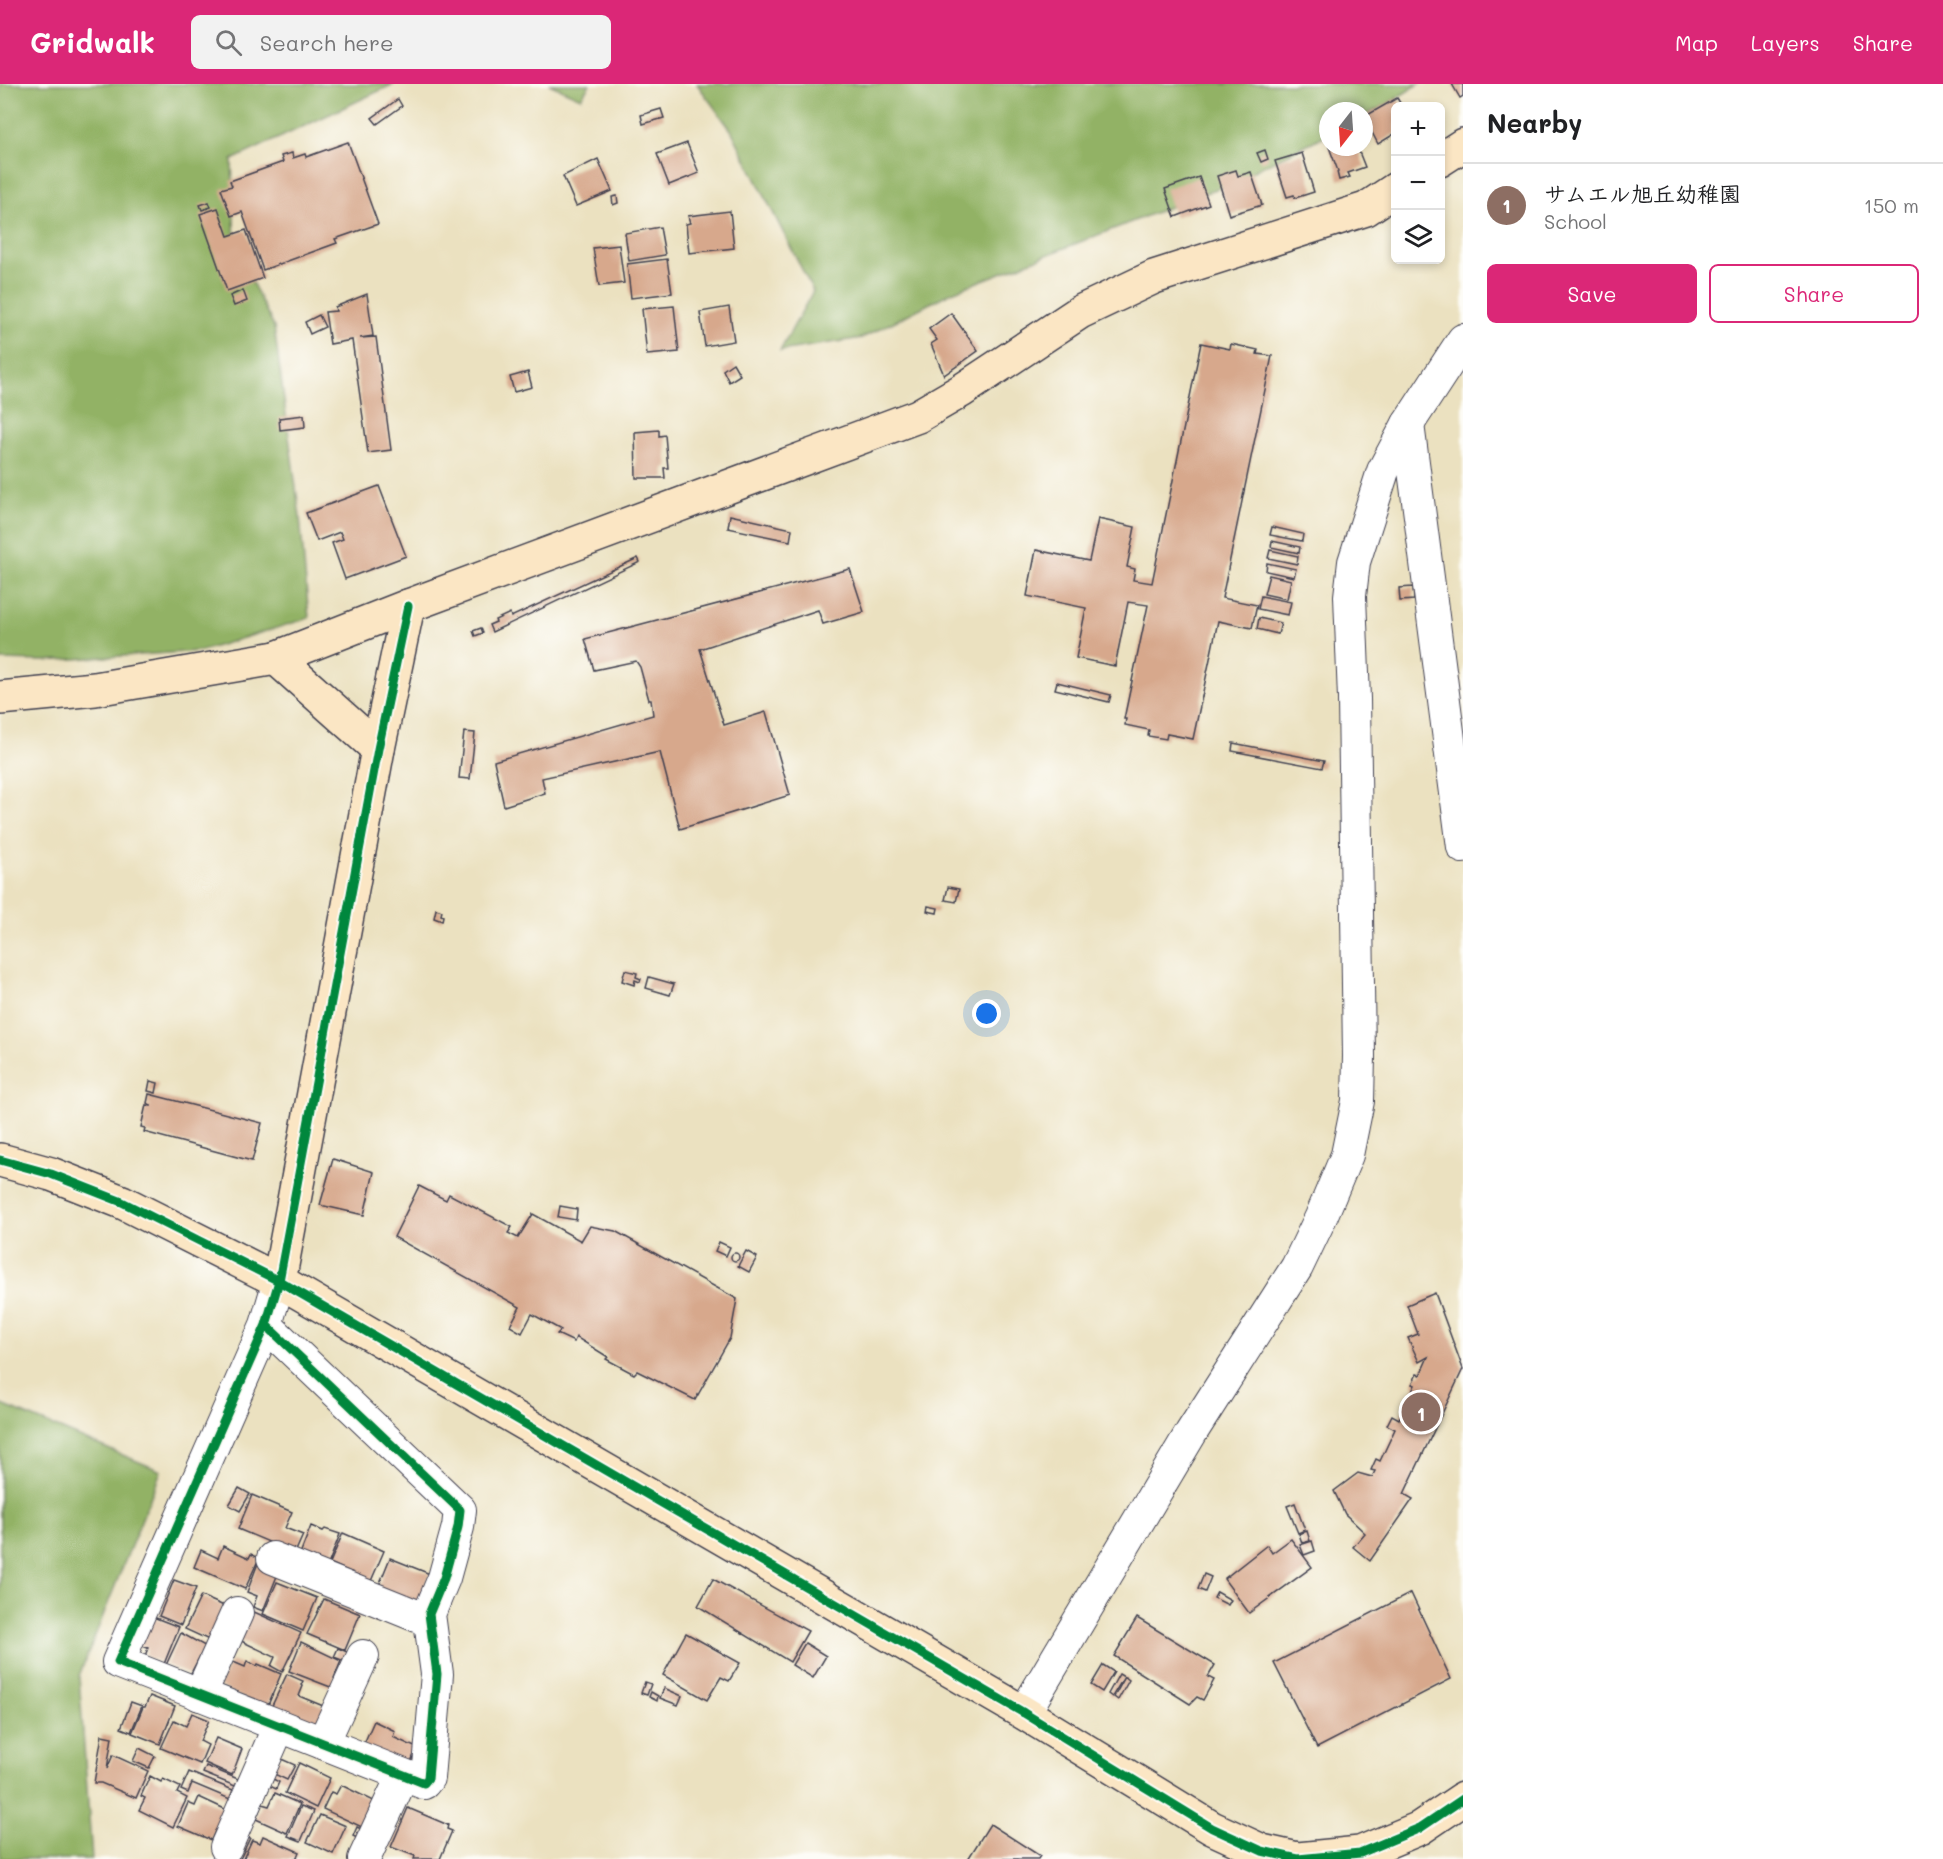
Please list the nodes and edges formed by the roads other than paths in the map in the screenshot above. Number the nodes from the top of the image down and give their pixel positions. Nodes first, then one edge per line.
1 (1463, 145) edge
2 (1445, 157) edge
3 (1391, 192) edge
4 (1463, 340) edge
5 (1408, 424) junction
6 (408, 606) junction
7 (276, 658) junction
8 (0, 698) edge
9 (378, 749) junction
10 (1463, 847) edge
11 (0, 1160) edge
12 (279, 1281) junction
13 (266, 1325) junction
14 (273, 1558) dead end
15 (237, 1613) dead end
16 (429, 1614) junction
17 (363, 1656) dead end
18 (200, 1695) junction
19 (1024, 1713) junction
20 (279, 1726) junction
21 (323, 1743) junction
22 (403, 1775) junction
23 (1463, 1799) edge
24 (226, 1847) dead end
25 (364, 1859) edge

1 - 2 street
3 - 6 street
4 - 5 street
5 - 10 street
5 - 19 street
6 - 7 street
6 - 9 street
7 - 8 street
7 - 9 street
9 - 12 street
11 - 12 street
12 - 13 street
12 - 19 street
13 - 16 street
13 - 18 street
14 - 16 street
15 - 18 street
16 - 22 street
17 - 21 street
18 - 20 street
19 - 23 street
20 - 21 street
20 - 24 street
21 - 22 street
22 - 25 street

